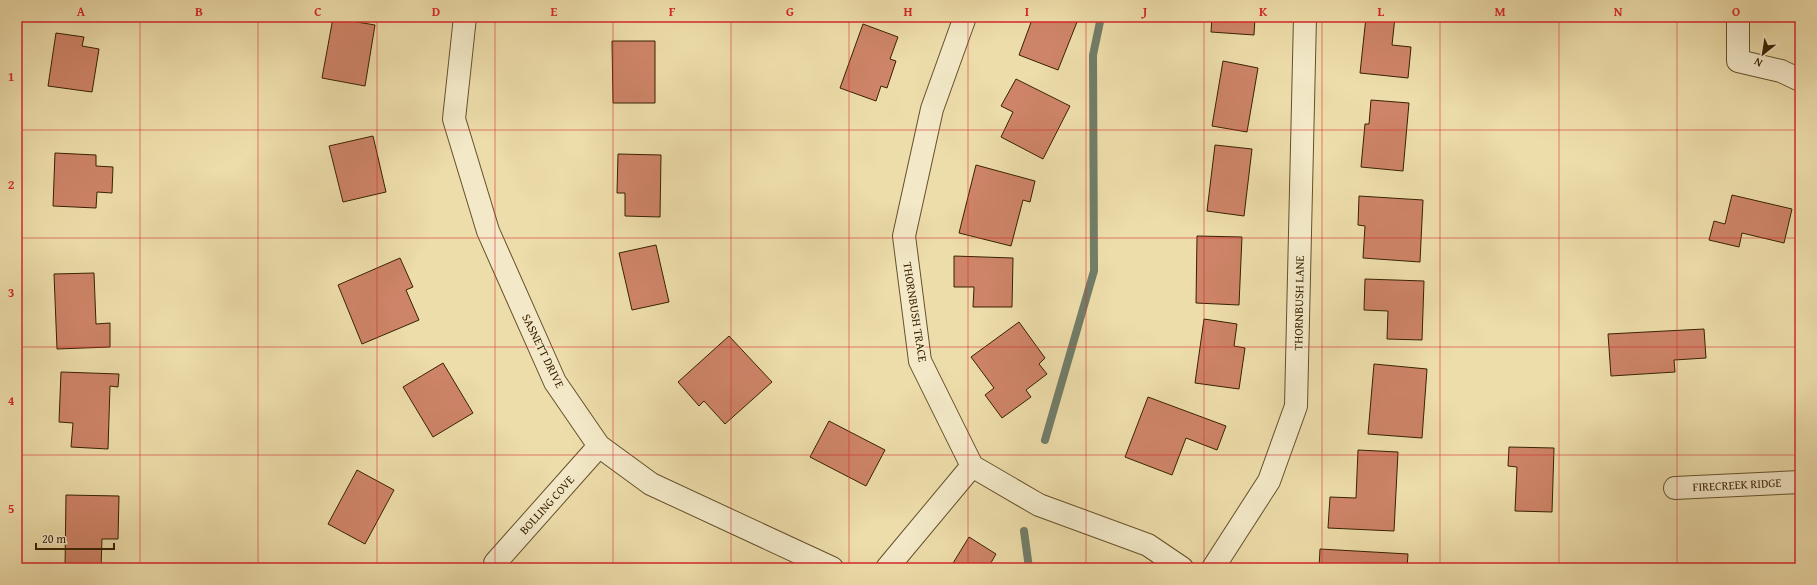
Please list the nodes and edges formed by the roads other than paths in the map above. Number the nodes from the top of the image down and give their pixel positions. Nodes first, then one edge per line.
1 (465, 17) edge
2 (966, 17) edge
3 (1305, 17) edge
4 (1738, 17) edge
5 (1800, 80) edge
6 (599, 446) junction
7 (972, 466) junction
8 (1800, 482) edge
9 (1675, 488) dead end
10 (495, 563) dead end
11 (832, 568) edge
12 (887, 568) edge
13 (1182, 568) edge
14 (1212, 568) edge

1 - 6 street, SASNETT DRIVE
2 - 7 street, THORNBUSH TRACE
3 - 14 street, THORNBUSH LANE
4 - 5 street
6 - 10 street, BOLLING COVE
6 - 11 street, SASNETT DRIVE
7 - 12 street
7 - 13 street
8 - 9 street, FIRECREEK RIDGE

